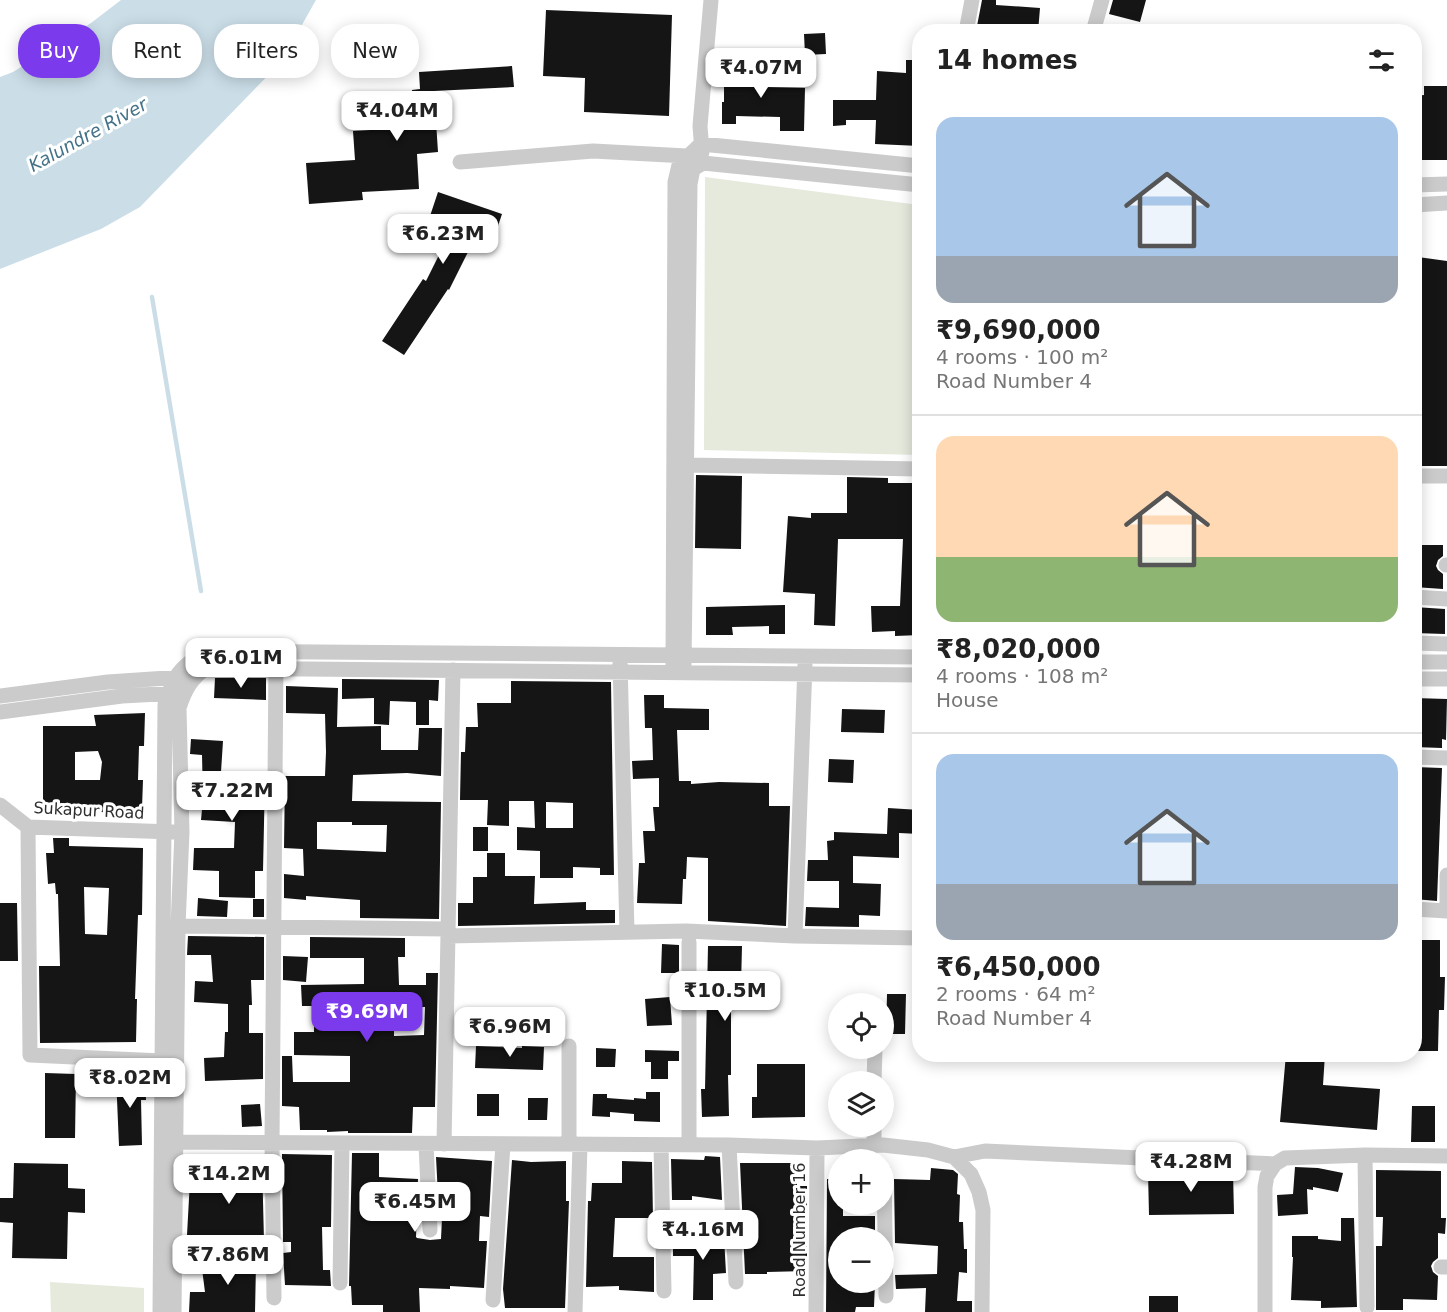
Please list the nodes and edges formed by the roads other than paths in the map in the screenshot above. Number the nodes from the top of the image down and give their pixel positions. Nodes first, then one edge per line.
1 (711, 0) edge
2 (972, 0) edge
3 (1102, 0) edge
4 (968, 24) edge
5 (1095, 24) edge
6 (701, 144) junction
7 (687, 156) junction
8 (824, 156) junction
9 (460, 162) dead end
10 (703, 163) junction
11 (912, 165) edge
12 (822, 175) junction
13 (912, 184) edge
14 (1447, 184) edge
15 (1422, 185) edge
16 (1447, 203) edge
17 (1422, 205) edge
18 (687, 465) junction
19 (912, 469) edge
20 (1422, 476) edge
21 (1447, 476) edge
22 (1447, 592) edge
23 (1422, 595) edge
24 (1422, 595) edge
25 (1447, 599) edge
26 (1422, 643) edge
27 (1447, 644) edge
28 (276, 652) junction
29 (620, 655) junction
30 (678, 655) junction
31 (805, 656) junction
32 (912, 657) edge
33 (1422, 662) edge
34 (1447, 662) edge
35 (276, 669) junction
36 (453, 670) junction
37 (620, 671) junction
38 (679, 671) junction
39 (806, 674) junction
40 (912, 675) edge
41 (176, 677) junction
42 (194, 677) junction
43 (1422, 679) edge
44 (1447, 679) edge
45 (176, 693) junction
46 (0, 696) edge
47 (0, 712) edge
48 (1422, 757) edge
49 (1447, 758) edge
50 (0, 806) edge
51 (28, 827) junction
52 (164, 831) junction
53 (182, 832) junction
54 (1447, 875) edge
55 (1422, 909) edge
56 (1447, 911) edge
57 (178, 926) junction
58 (275, 927) junction
59 (627, 932) junction
60 (448, 933) junction
61 (795, 936) junction
62 (912, 938) edge
63 (689, 942) dead end
64 (569, 1046) dead end
65 (162, 1061) junction
66 (169, 1142) junction
67 (272, 1143) junction
68 (342, 1143) junction
69 (426, 1144) junction
70 (444, 1144) junction
71 (503, 1144) junction
72 (574, 1145) junction
73 (661, 1145) junction
74 (689, 1145) junction
75 (729, 1145) junction
76 (817, 1148) junction
77 (848, 1149) edge
78 (894, 1150) edge
79 (1365, 1155) junction
80 (1447, 1156) edge
81 (954, 1157) junction
82 (1275, 1164) junction
83 (885, 1215) edge
84 (430, 1230) dead end
85 (167, 1276) junction
86 (736, 1282) dead end
87 (340, 1283) dead end
88 (664, 1291) dead end
89 (886, 1296) dead end
90 (274, 1298) dead end
91 (493, 1300) dead end
92 (1367, 1307) dead end
93 (160, 1312) edge
94 (174, 1312) edge
95 (574, 1312) edge
96 (816, 1312) edge
97 (981, 1312) edge
98 (1265, 1312) edge

1 - 6 street
2 - 4 street
3 - 5 street
6 - 7 street
6 - 8 street
6 - 10 street
7 - 9 street
7 - 30 street
8 - 11 street
8 - 12 street
10 - 12 street
10 - 18 street
12 - 13 street
14 - 15 street
16 - 17 street
18 - 19 street
18 - 30 street
20 - 21 street
22 - 23 street
24 - 25 street
26 - 27 street
28 - 29 street
28 - 35 street
28 - 41 street
29 - 30 street
29 - 37 street
30 - 31 street
30 - 38 street
31 - 32 street
31 - 39 street
33 - 34 street
35 - 36 street
35 - 42 street
35 - 58 street
36 - 37 street
36 - 60 street
37 - 38 street
37 - 59 street
38 - 39 street
39 - 40 street
39 - 61 street
41 - 42 street
41 - 45 street
41 - 46 street
42 - 45 street
43 - 44 street
45 - 47 street
45 - 52 street
45 - 53 street
48 - 49 street
50 - 51 street, Sukapur Road
51 - 52 street, Sukapur Road
51 - 65 street
52 - 53 street, Sukapur Road
52 - 65 street
53 - 57 street
54 - 56 street
55 - 56 street
57 - 58 street
57 - 66 street
58 - 60 street
58 - 67 street
59 - 60 street
59 - 61 street
60 - 70 street
61 - 62 street
63 - 74 street
64 - 72 street
65 - 66 street
66 - 67 street
66 - 85 street
67 - 68 street
67 - 90 street
68 - 69 street
68 - 87 street
69 - 70 street
69 - 84 street
70 - 71 street
71 - 72 street
71 - 91 street
72 - 73 street
72 - 95 street
73 - 74 street
73 - 88 street
74 - 75 street
75 - 76 street
75 - 86 street
76 - 77 street
76 - 96 street, Road Number 16
78 - 81 street
79 - 80 street
79 - 82 street
79 - 92 street
81 - 82 street
81 - 97 street
82 - 98 street
83 - 89 street
85 - 93 street
85 - 94 street

